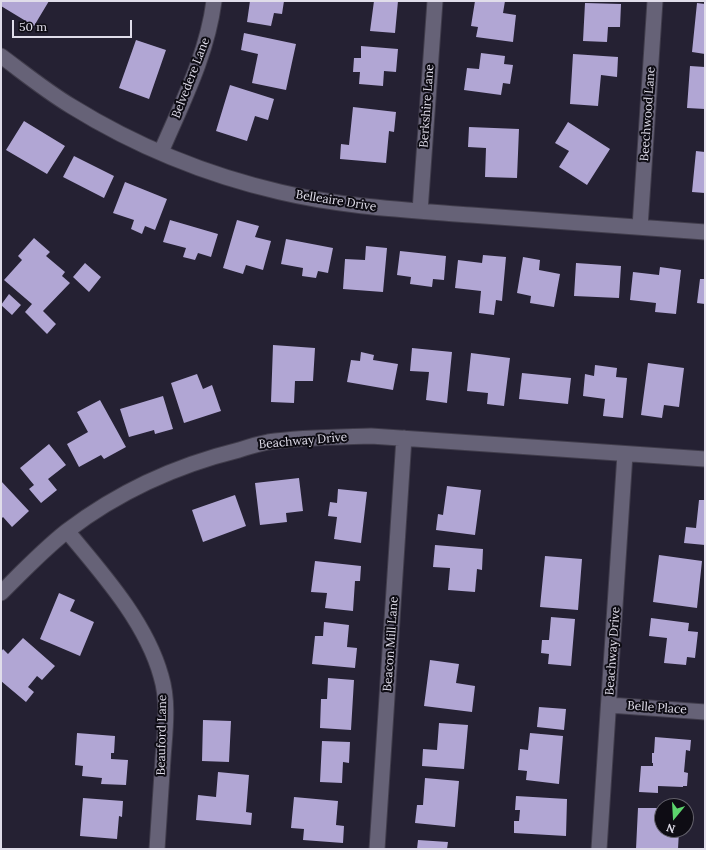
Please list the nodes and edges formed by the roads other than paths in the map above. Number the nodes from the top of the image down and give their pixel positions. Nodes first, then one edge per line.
1 (214, 1) edge
2 (435, 1) edge
3 (655, 1) edge
4 (1, 56) edge
5 (161, 152) junction
6 (420, 211) junction
7 (640, 227) junction
8 (705, 232) edge
9 (404, 438) junction
10 (625, 454) junction
11 (705, 459) edge
12 (67, 531) junction
13 (1, 593) edge
14 (609, 705) junction
15 (705, 712) edge
16 (157, 849) edge
17 (377, 849) edge
18 (599, 849) edge

1 - 5 street, Belvedere Lane
2 - 6 street, Berkshire Lane
3 - 7 street, Beechwood Lane
4 - 5 street, Belleaire Drive
5 - 6 street, Belleaire Drive
6 - 7 street, Belleaire Drive
7 - 8 street, Belleaire Drive
9 - 10 street, Beachway Drive
9 - 12 street, Beachway Drive
9 - 17 street, Beacon Mill Lane
10 - 11 street, Beachway Drive
10 - 14 street, Beachway Drive
12 - 13 street, Beachway Drive
12 - 16 street, Beauford Lane
14 - 15 street, Belle Place
14 - 18 street, Beachway Drive

